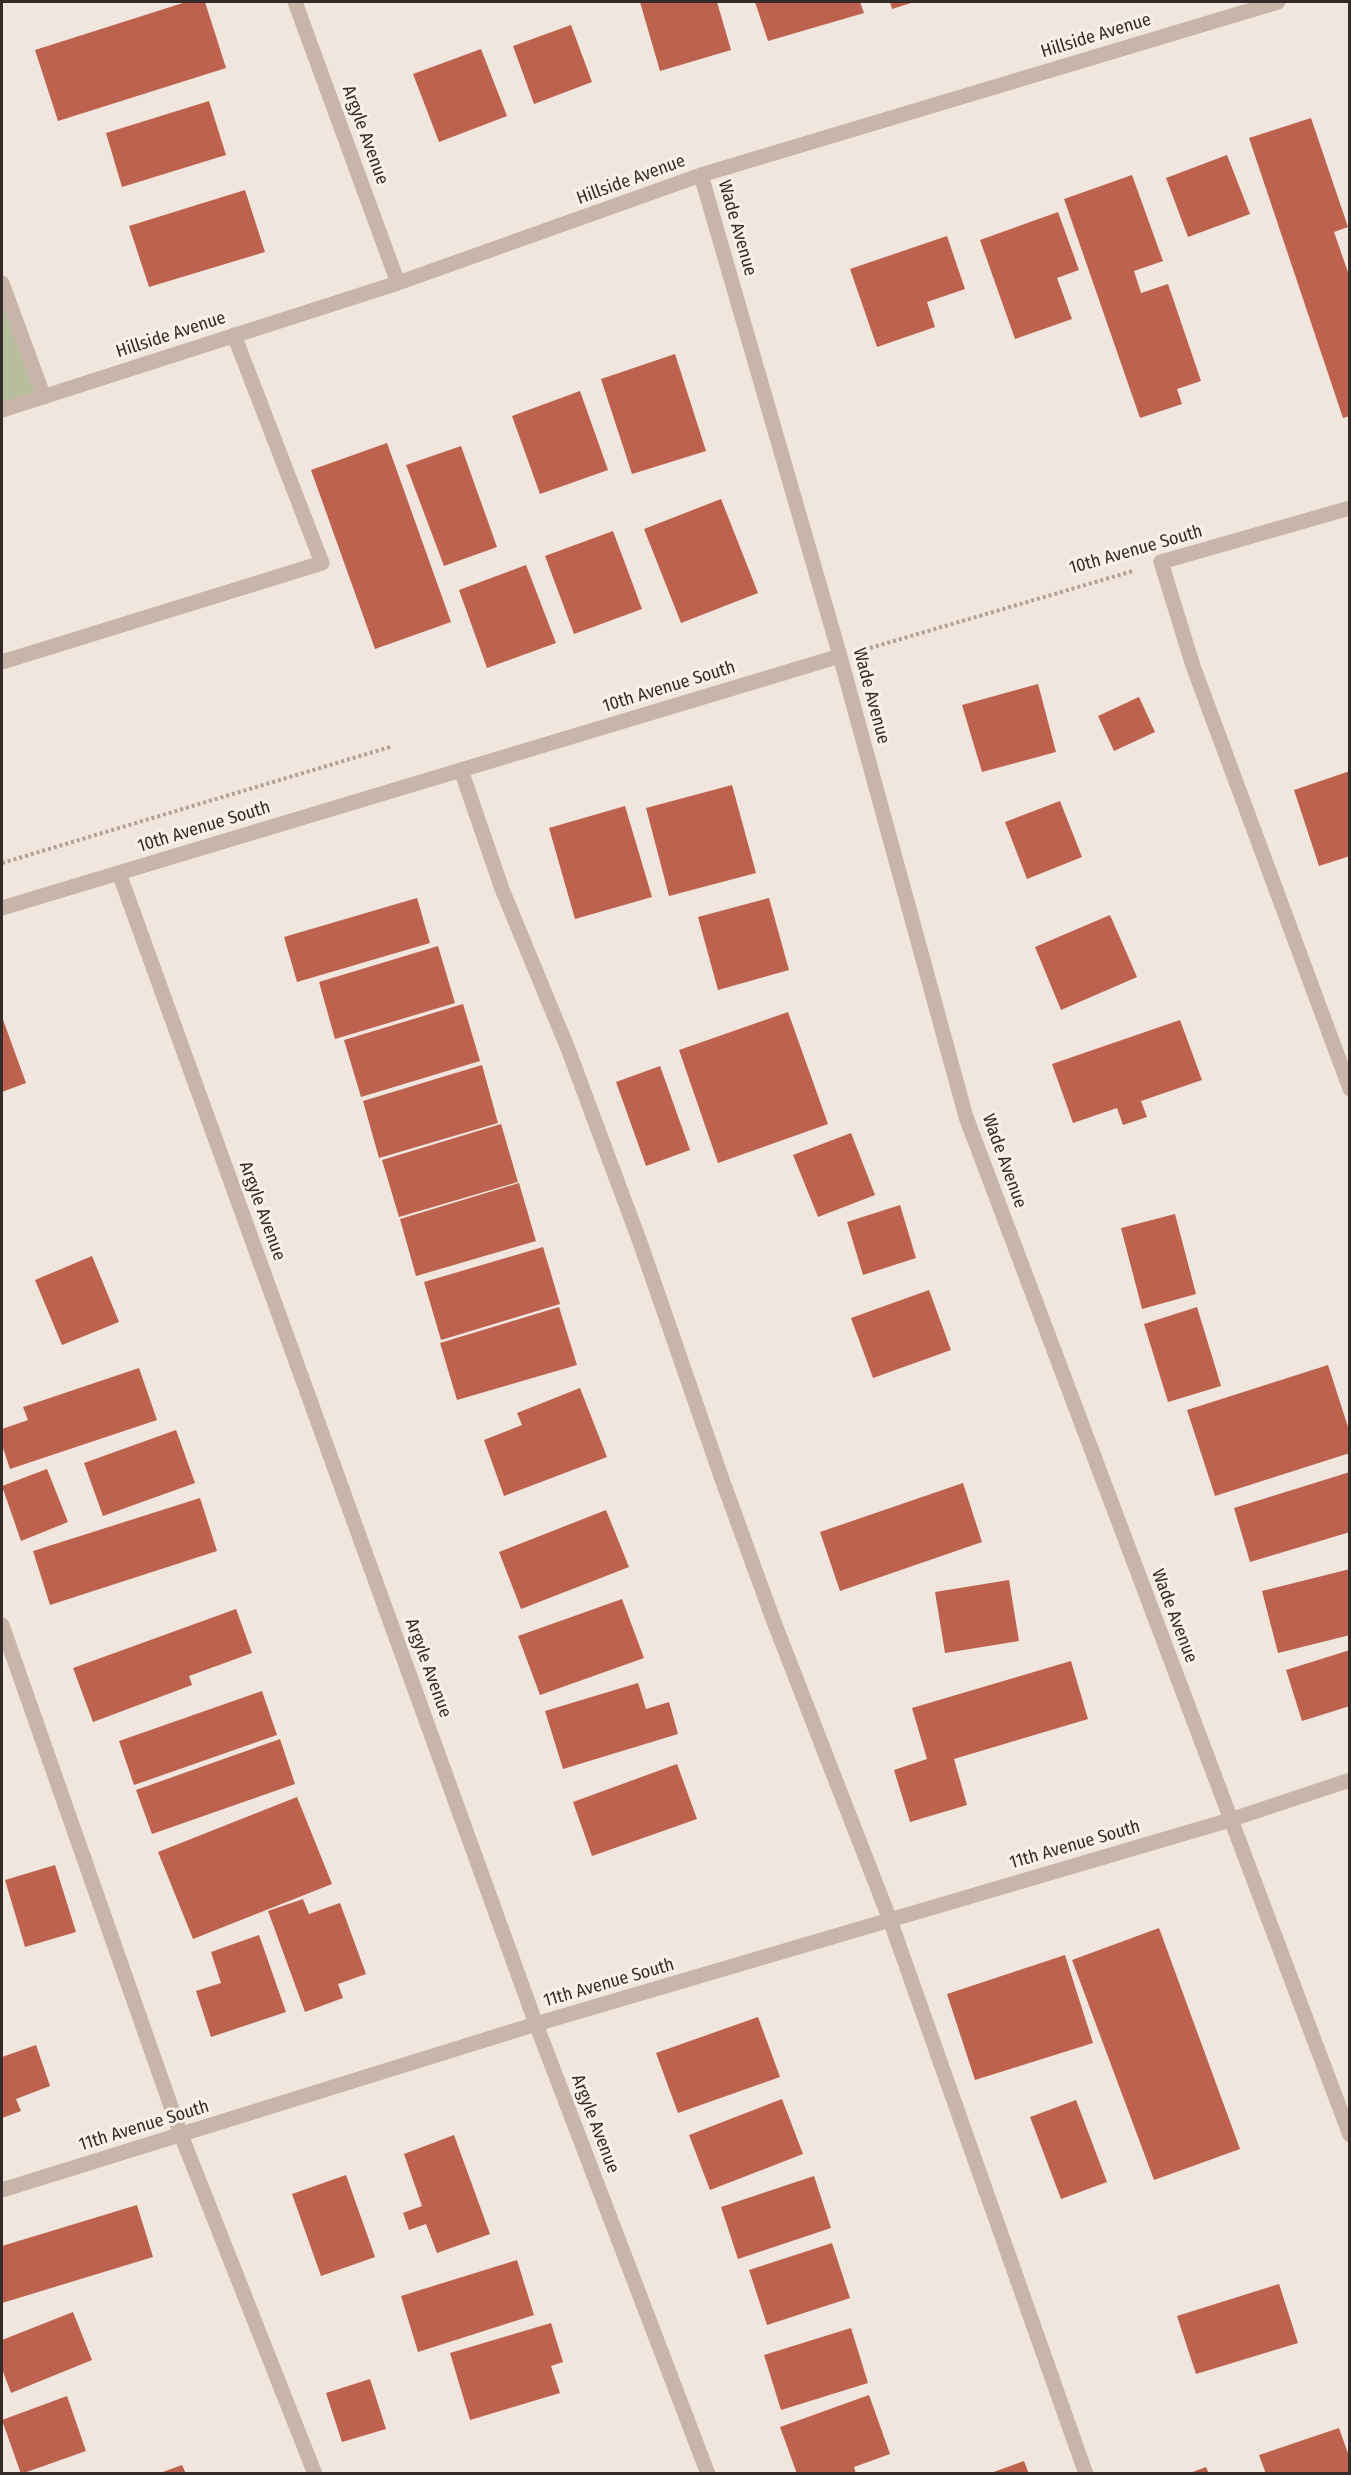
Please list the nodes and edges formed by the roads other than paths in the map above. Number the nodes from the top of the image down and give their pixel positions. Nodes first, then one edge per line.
1 (295, 2) edge
2 (1278, 2) edge
3 (701, 175) junction
4 (2, 283) edge
5 (398, 283) junction
6 (234, 335) junction
7 (44, 397) junction
8 (2, 410) edge
9 (1350, 508) edge
10 (840, 656) junction
11 (2, 662) edge
12 (461, 771) junction
13 (119, 873) junction
14 (2, 908) edge
15 (1350, 1089) edge
16 (2, 1625) edge
17 (1350, 1780) edge
18 (1230, 1820) junction
19 (890, 1920) junction
20 (536, 2025) junction
21 (1350, 2134) edge
22 (181, 2135) junction
23 (2, 2190) edge
24 (315, 2474) edge
25 (708, 2474) edge
26 (1086, 2474) edge

1 - 5 street, Argyle Avenue
2 - 3 street, Hillside Avenue
3 - 5 street, Hillside Avenue
3 - 10 street, Wade Avenue
4 - 7 street
5 - 6 street, Hillside Avenue
6 - 7 street, Hillside Avenue
6 - 11 street
7 - 8 street, Hillside Avenue
9 - 15 street, 10th Avenue South
10 - 12 street, 10th Avenue South
10 - 18 street, Wade Avenue
12 - 13 street, 10th Avenue South
12 - 19 street
13 - 14 street, 10th Avenue South
13 - 20 street, Argyle Avenue
16 - 22 street
17 - 18 street, 11th Avenue South
18 - 19 street, 11th Avenue South
18 - 21 street, Wade Avenue
19 - 20 street, 11th Avenue South
19 - 26 street
20 - 22 street, 11th Avenue South
20 - 25 street, Argyle Avenue
22 - 23 street, 11th Avenue South
22 - 24 street

